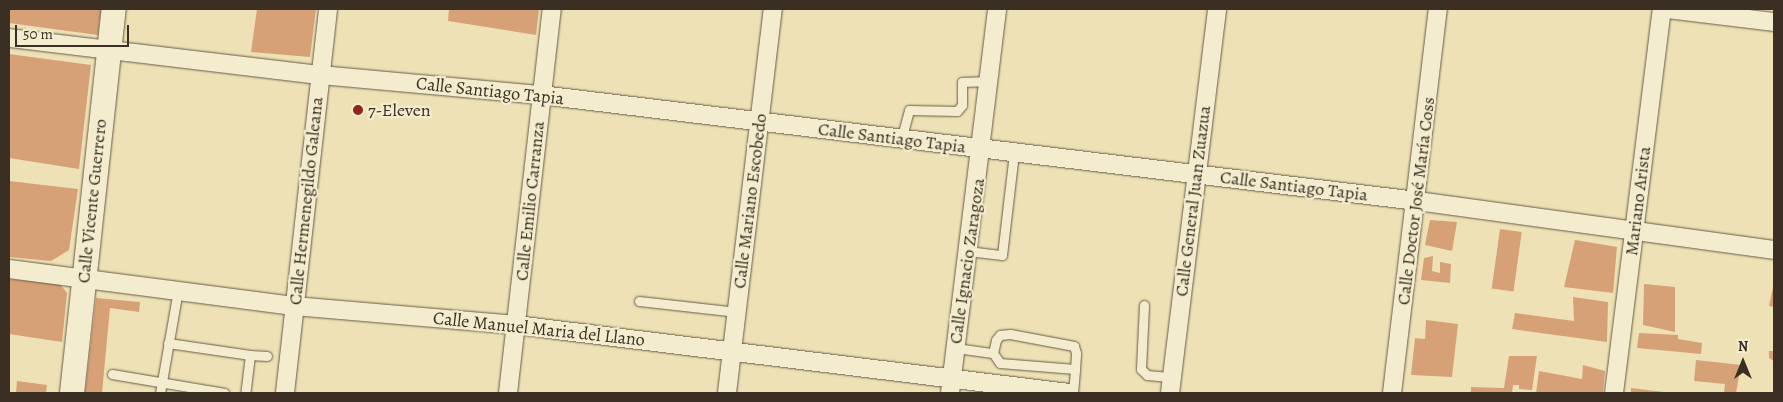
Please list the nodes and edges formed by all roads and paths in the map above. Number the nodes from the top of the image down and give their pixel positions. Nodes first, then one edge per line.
1 (114, 9) edge
2 (328, 9) edge
3 (552, 9) edge
4 (773, 9) edge
5 (996, 9) edge
6 (1217, 9) edge
7 (1438, 9) edge
8 (1662, 9) edge
9 (1666, 9) edge
10 (1774, 22) edge
11 (9, 38) edge
12 (109, 49) junction
13 (320, 75) junction
14 (989, 81) junction
15 (541, 95) junction
16 (760, 123) junction
17 (901, 140) junction
18 (982, 149) junction
19 (1014, 153) junction
20 (1197, 175) junction
21 (1418, 201) junction
22 (1634, 231) junction
23 (1774, 250) edge
24 (968, 252) junction
25 (9, 269) edge
26 (83, 279) junction
27 (178, 290) junction
28 (639, 301) dead end
29 (1144, 305) dead end
30 (294, 306) junction
31 (737, 312) junction
32 (516, 325) junction
33 (168, 343) junction
34 (956, 348) junction
35 (732, 351) junction
36 (993, 353) junction
37 (250, 355) junction
38 (266, 356) dead end
39 (1075, 369) junction
40 (112, 374) dead end
41 (162, 380) junction
42 (1171, 385) edge
43 (951, 387) edge
44 (72, 393) edge
45 (160, 393) edge
46 (224, 393) edge
47 (245, 393) edge
48 (285, 393) edge
49 (508, 393) edge
50 (727, 393) edge
51 (1071, 393) edge
52 (1392, 393) edge
53 (1614, 393) edge

1 - 12 street, Calle Vicente Guerrero
2 - 13 street, Calle Hermenegildo Galeana
3 - 15 street, Calle Emilio Carranza
4 - 16 street, Calle Mariano Escobedo
5 - 14 street, Calle Ignacio Zaragoza
6 - 20 street, Calle General Juan Zuazua
7 - 21 street, Calle Doctor José María Coss
8 - 22 street, Mariano Arista
9 - 10 street
11 - 12 street, Calle Santiago Tapia
12 - 13 street, Calle Santiago Tapia
12 - 26 street, Calle Vicente Guerrero
13 - 15 street, Calle Santiago Tapia
13 - 30 street, Calle Hermenegildo Galeana
14 - 17 lane
14 - 18 street, Calle Ignacio Zaragoza
15 - 16 street, Calle Santiago Tapia
15 - 32 street, Calle Emilio Carranza
16 - 17 street, Calle Santiago Tapia
16 - 31 street, Calle Mariano Escobedo
17 - 18 street, Calle Santiago Tapia
18 - 19 street, Calle Santiago Tapia
18 - 24 street, Calle Ignacio Zaragoza
19 - 20 street, Calle Santiago Tapia
19 - 24 lane
20 - 21 street, Calle Santiago Tapia
20 - 42 street, Calle General Juan Zuazua
21 - 22 street, Calle Santiago Tapia
21 - 52 street, Calle Doctor José María Coss
22 - 23 street, Calle Santiago Tapia
22 - 53 street, Mariano Arista
24 - 34 street, Calle Ignacio Zaragoza
25 - 26 street, Calle Manuel Maria del Llano
26 - 27 street, Calle Manuel Maria del Llano
26 - 44 street, Calle Vicente Guerrero
27 - 30 street, Calle Manuel Maria del Llano
27 - 33 lane
28 - 31 lane
29 - 42 lane
30 - 32 street, Calle Manuel Maria del Llano
30 - 48 street, Calle Hermenegildo Galeana
31 - 35 street, Calle Mariano Escobedo
32 - 35 street, Calle Manuel Maria del Llano
32 - 49 street, Calle Emilio Carranza
33 - 37 lane
33 - 41 lane
34 - 36 lane
34 - 43 street, Calle Ignacio Zaragoza
35 - 43 street, Calle Manuel Maria del Llano
35 - 50 street, Calle Mariano Escobedo
36 - 39 lane
36 - 39 lane
37 - 38 lane
37 - 47 lane
39 - 51 lane
40 - 41 lane
41 - 45 lane
41 - 46 lane
43 - 51 street, Calle Manuel Maria del Llano

